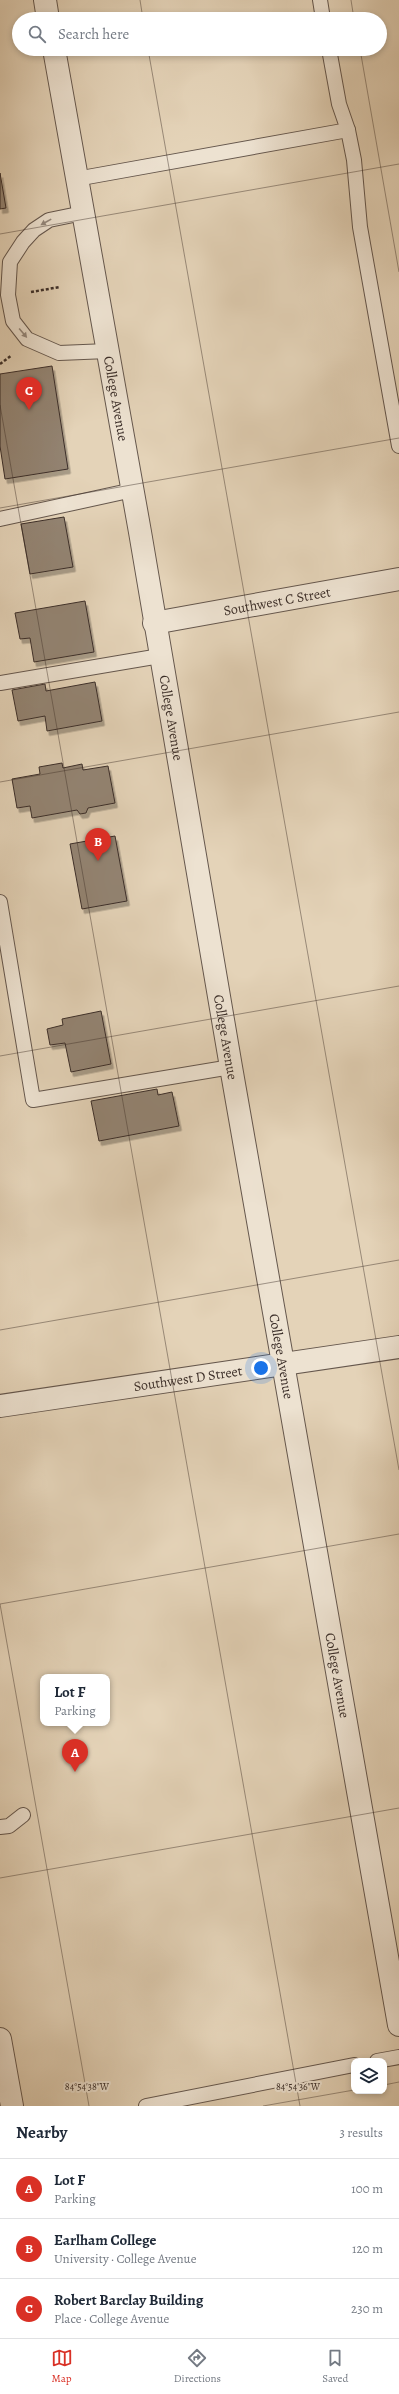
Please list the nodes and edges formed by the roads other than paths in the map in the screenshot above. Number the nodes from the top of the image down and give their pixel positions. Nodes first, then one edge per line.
1 (45, 0) edge
2 (320, 0) edge
3 (47, 12) edge
4 (322, 12) edge
5 (55, 56) edge
6 (330, 56) edge
7 (348, 130) junction
8 (76, 179) junction
9 (83, 213) junction
10 (108, 351) junction
11 (399, 446) edge
12 (133, 490) junction
13 (0, 519) edge
14 (399, 579) edge
15 (154, 623) junction
16 (160, 656) junction
17 (0, 683) edge
18 (0, 902) edge
19 (231, 1067) junction
20 (399, 1347) edge
21 (283, 1365) junction
22 (0, 1406) edge
23 (23, 1815) dead end
24 (0, 1827) edge
25 (399, 2025) edge
26 (0, 2039) edge
27 (399, 2057) edge
28 (387, 2059) edge
29 (351, 2066) edge
30 (12, 2106) edge
31 (146, 2106) edge

1 - 3 street
2 - 4 lane
5 - 8 street, College Avenue
6 - 7 lane
7 - 8 lane
7 - 11 lane
8 - 9 street, College Avenue
9 - 10 street, College Avenue
9 -> 10 lane
10 - 12 street, College Avenue
12 - 13 lane
12 - 15 street, College Avenue
14 - 15 street, Southwest C Street
15 - 16 street, College Avenue
16 - 17 lane
16 - 19 street, College Avenue
18 - 19 lane
19 - 21 street, College Avenue
20 - 21 street, Southwest D Street
21 - 22 street, Southwest D Street
21 - 25 street, College Avenue
23 - 24 lane
26 - 30 street
27 - 28 lane
29 - 31 lane

